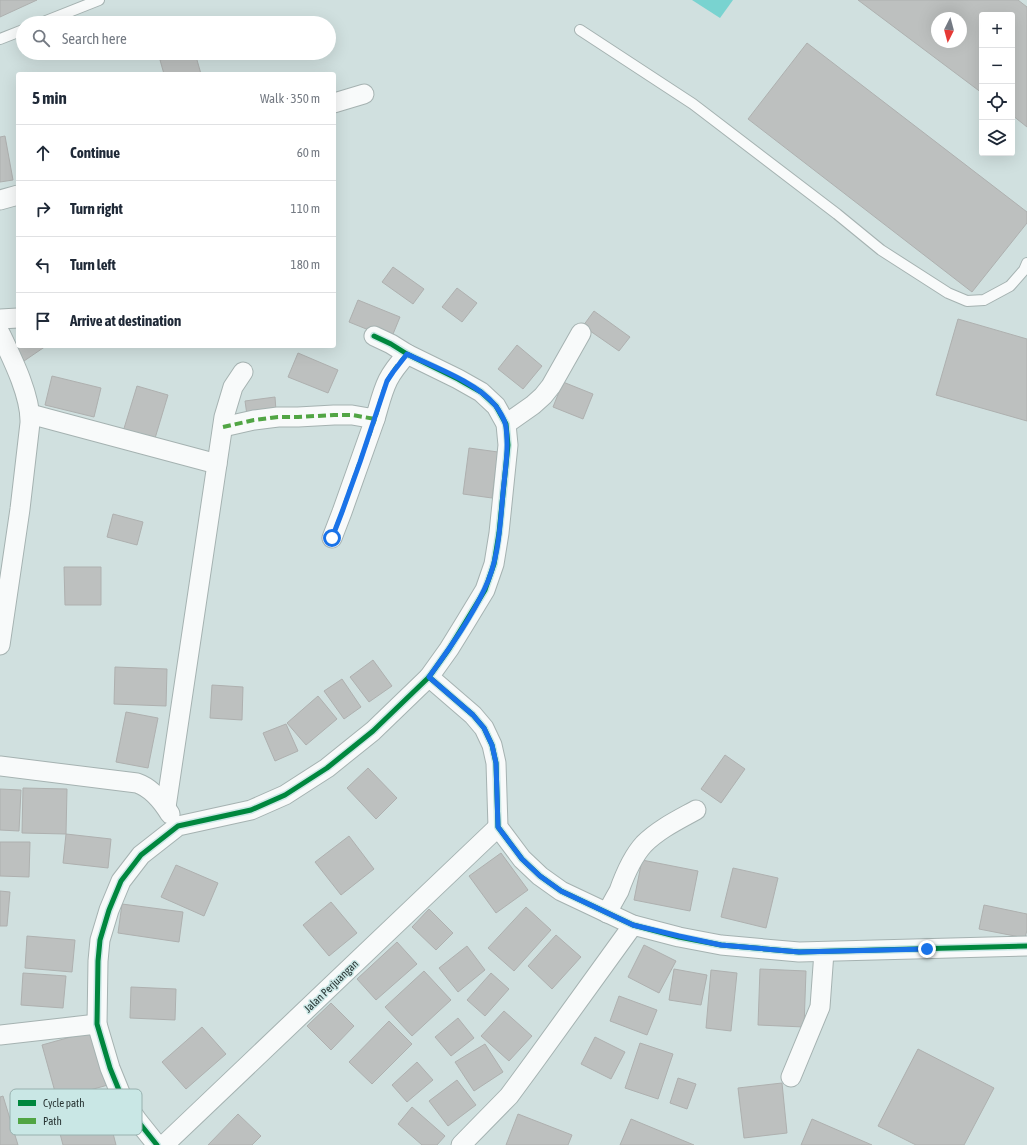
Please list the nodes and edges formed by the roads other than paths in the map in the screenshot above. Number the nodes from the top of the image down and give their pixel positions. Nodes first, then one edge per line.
1 (99, 0) edge
2 (59, 16) edge
3 (580, 30) dead end
4 (16, 33) edge
5 (0, 39) edge
6 (364, 94) dead end
7 (336, 102) edge
8 (16, 196) edge
9 (0, 200) edge
10 (1027, 263) edge
11 (16, 318) edge
12 (0, 319) edge
13 (0, 333) edge
14 (580, 333) dead end
15 (374, 336) dead end
16 (407, 354) junction
17 (243, 372) dead end
18 (30, 414) junction
19 (375, 419) junction
20 (506, 424) junction
21 (223, 427) junction
22 (217, 464) junction
23 (332, 538) dead end
24 (0, 645) edge
25 (429, 677) junction
26 (0, 766) edge
27 (166, 807) junction
28 (696, 810) dead end
29 (178, 826) junction
30 (498, 827) junction
31 (607, 913) junction
32 (633, 925) junction
33 (1027, 946) edge
34 (824, 952) junction
35 (97, 1024) junction
36 (0, 1035) edge
37 (791, 1077) dead end
38 (119, 1089) edge
39 (142, 1126) edge
40 (157, 1145) edge
41 (164, 1145) edge
42 (461, 1145) edge

1 - 2 lane
3 - 10 lane
4 - 5 lane
6 - 7 street
8 - 9 street
11 - 12 street
13 - 18 street
14 - 20 street
15 - 16 street
16 - 19 street
16 - 20 street
17 - 21 street
18 - 22 street
18 - 24 street
19 - 21 street
19 - 23 street
20 - 25 street
21 - 22 street
22 - 27 street
25 - 29 street
25 - 30 street
26 - 27 street
27 - 29 street
28 - 31 street
29 - 35 street
30 - 31 street
30 - 41 street, Jalan Perjuangan
31 - 32 street
32 - 34 street
32 - 42 street
33 - 34 street
34 - 37 street
35 - 36 street
35 - 38 street
39 - 40 street

